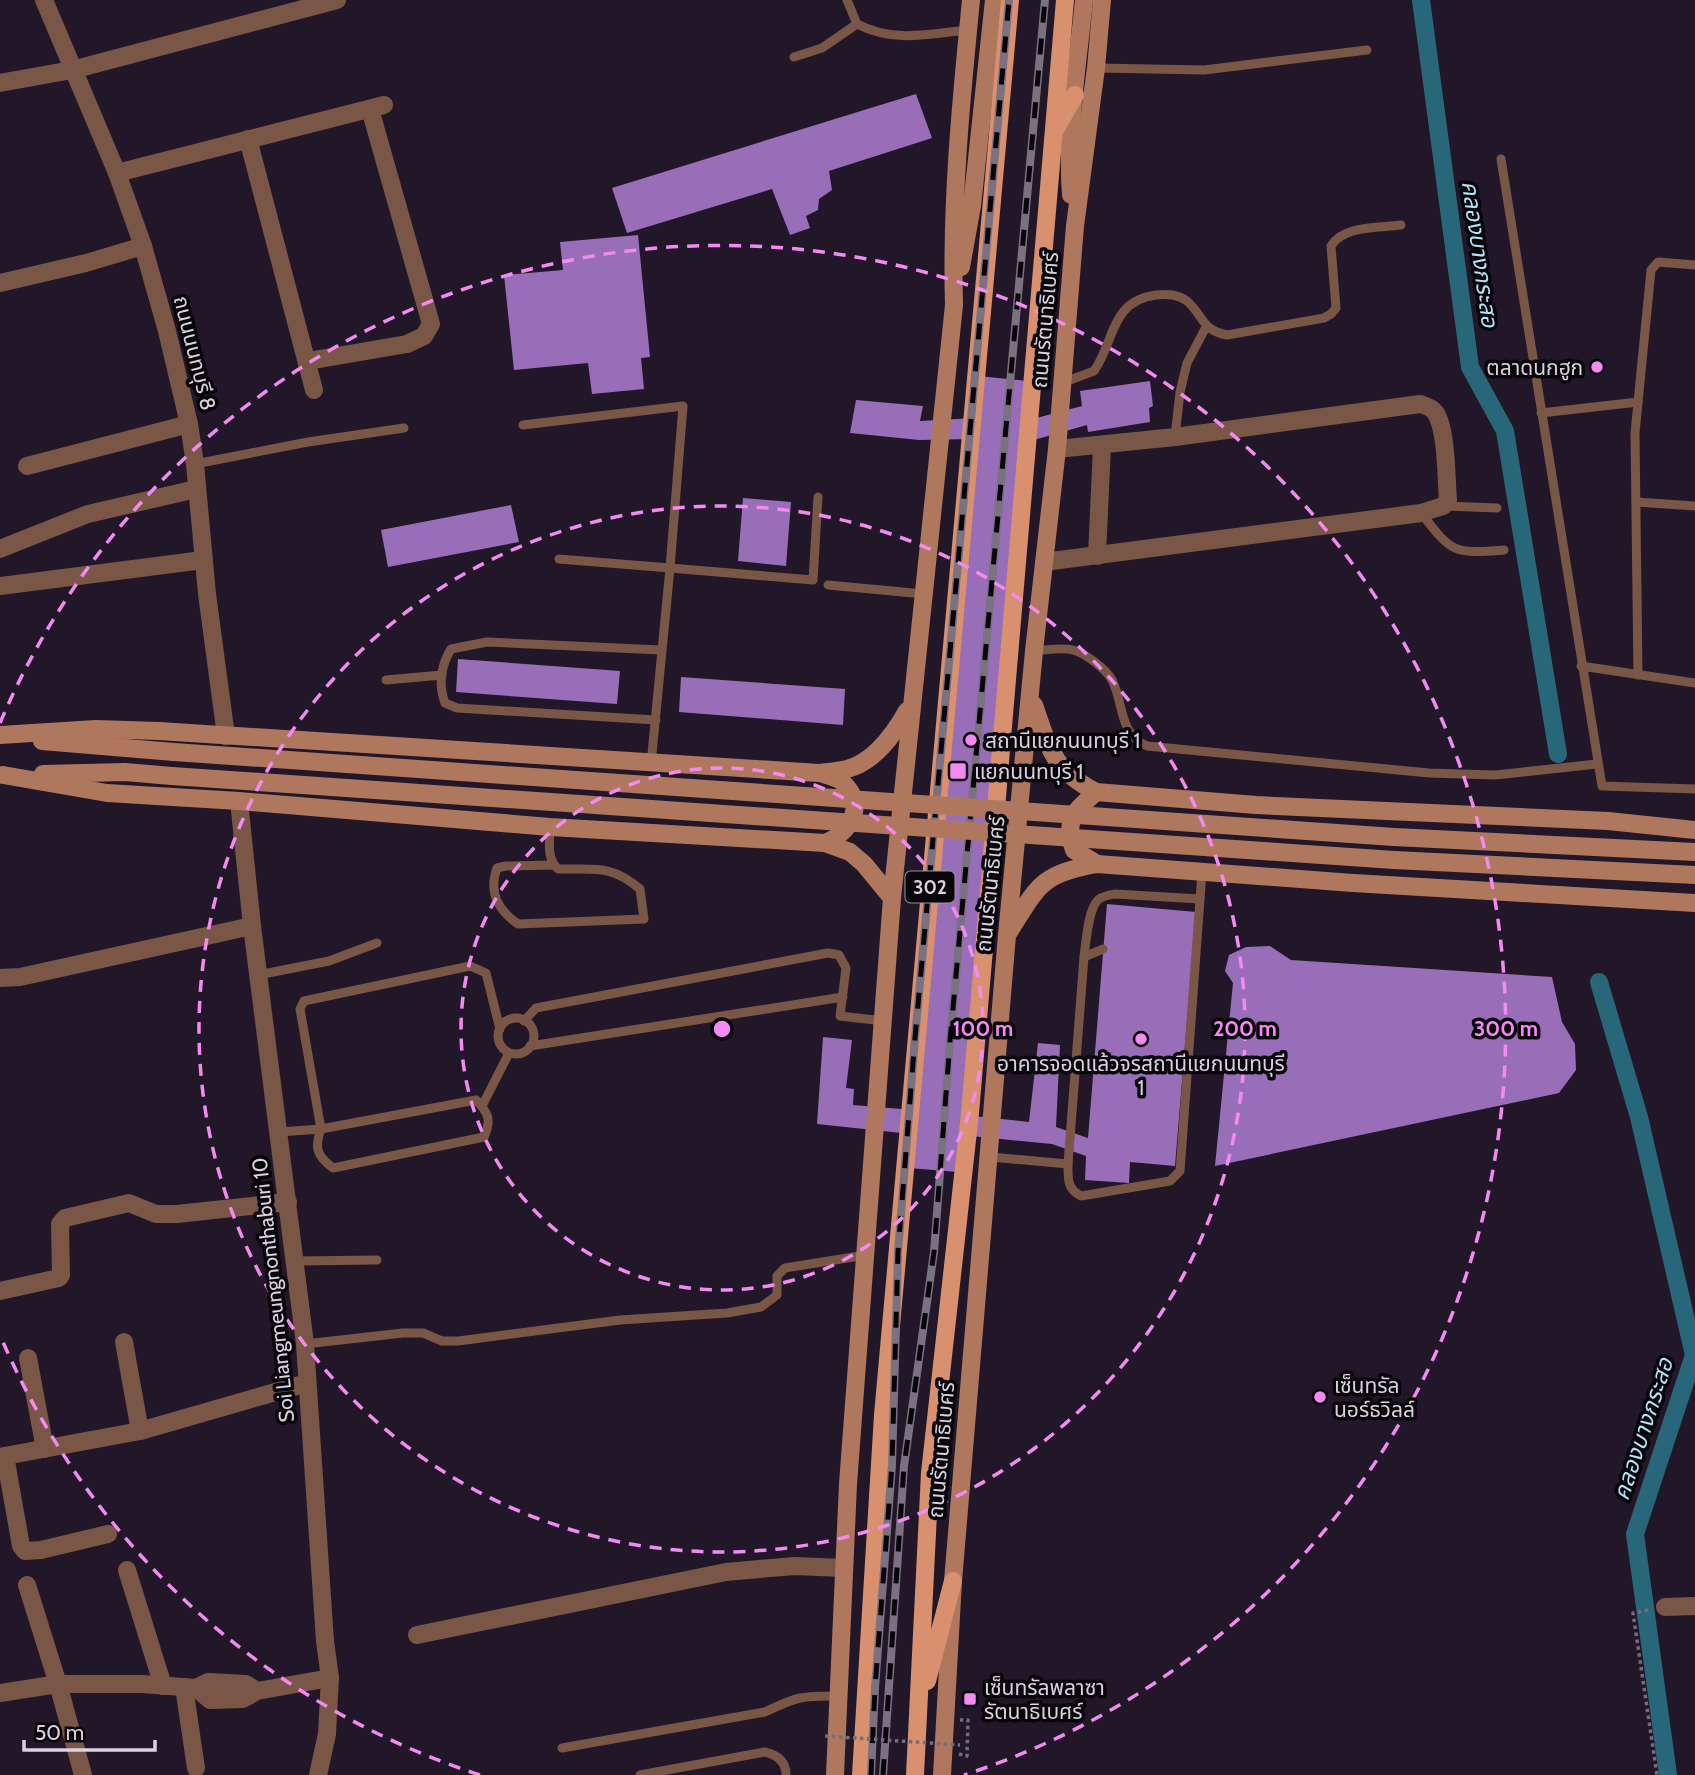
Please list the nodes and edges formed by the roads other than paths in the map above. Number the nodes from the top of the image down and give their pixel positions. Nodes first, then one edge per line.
1 (44, 0) edge
2 (337, 0) edge
3 (847, 0) edge
4 (971, 0) edge
5 (994, 0) edge
6 (1010, 0) edge
7 (1065, 0) edge
8 (1084, 0) edge
9 (1102, 0) edge
10 (857, 24) junction
11 (968, 30) junction
12 (1367, 50) dead end
13 (794, 57) dead end
14 (1096, 68) junction
15 (72, 70) junction
16 (0, 83) edge
17 (1075, 91) junction
18 (1053, 134) junction
19 (248, 139) junction
20 (1501, 159) dead end
21 (117, 173) junction
22 (1401, 225) dead end
23 (1075, 226) junction
24 (144, 246) junction
25 (1695, 265) edge
26 (0, 283) edge
27 (954, 305) junction
28 (1206, 327) junction
29 (308, 361) junction
30 (1062, 383) junction
31 (314, 390) dead end
32 (1638, 402) junction
33 (1541, 413) junction
34 (189, 424) junction
35 (523, 425) dead end
36 (404, 428) dead end
37 (1175, 437) junction
38 (1102, 445) junction
39 (1056, 449) junction
40 (195, 464) junction
41 (27, 466) dead end
42 (196, 489) junction
43 (818, 497) dead end
44 (1636, 502) junction
45 (1443, 506) junction
46 (1695, 506) edge
47 (1497, 508) dead end
48 (1421, 513) junction
49 (0, 550) edge
50 (1504, 550) dead end
51 (1097, 556) junction
52 (559, 559) dead end
53 (203, 560) junction
54 (1044, 562) junction
55 (670, 568) junction
56 (828, 585) dead end
57 (0, 586) edge
58 (924, 594) junction
59 (661, 650) junction
60 (1034, 651) junction
61 (1581, 666) junction
62 (442, 675) junction
63 (1638, 675) junction
64 (386, 680) dead end
65 (1695, 683) edge
66 (1032, 698) junction
67 (911, 705) junction
68 (656, 720) junction
69 (0, 736) edge
70 (226, 736) junction
71 (651, 764) junction
72 (1597, 764) junction
73 (819, 773) junction
74 (2, 775) edge
75 (1695, 789) edge
76 (1096, 792) junction
77 (239, 801) junction
78 (550, 827) junction
79 (1695, 830) edge
80 (825, 843) junction
81 (1695, 852) edge
82 (1097, 864) junction
83 (554, 865) junction
84 (1202, 872) junction
85 (1695, 876) edge
86 (892, 898) junction
87 (1200, 900) junction
88 (1695, 903) edge
89 (252, 926) junction
90 (1007, 935) junction
91 (377, 943) dead end
92 (1103, 949) dead end
93 (1084, 957) junction
94 (258, 975) junction
95 (0, 978) edge
96 (843, 997) junction
97 (524, 1020) junction
98 (884, 1021) junction
99 (500, 1029) junction
100 (530, 1046) junction
101 (509, 1053) junction
102 (482, 1106) junction
103 (321, 1129) junction
104 (279, 1132) junction
105 (990, 1157) junction
106 (1068, 1164) junction
107 (288, 1202) junction
108 (866, 1255) junction
109 (377, 1260) dead end
110 (296, 1261) junction
111 (0, 1291) edge
112 (124, 1342) dead end
113 (305, 1344) junction
114 (28, 1358) dead end
115 (307, 1383) junction
116 (140, 1430) junction
117 (45, 1450) junction
118 (2, 1457) edge
119 (108, 1534) dead end
120 (844, 1568) junction
121 (127, 1570) dead end
122 (953, 1581) junction
123 (27, 1585) dead end
124 (1695, 1606) edge
125 (1665, 1607) dead end
126 (417, 1635) dead end
127 (330, 1678) junction
128 (58, 1684) junction
129 (163, 1686) junction
130 (190, 1688) junction
131 (0, 1693) edge
132 (838, 1696) junction
133 (917, 1719) junction
134 (562, 1748) dead end
135 (197, 1768) dead end
136 (83, 1775) edge
137 (318, 1775) edge
138 (640, 1775) edge
139 (786, 1775) edge
140 (835, 1775) edge
141 (861, 1775) edge
142 (915, 1775) edge
143 (942, 1775) edge

1 - 15 street, ถนนนนทบุรี 8
2 - 15 street
3 - 10 lane
4 - 11 main road, 302
5 - 27 main road
6 - 141 main road, 302
7 - 18 main road, ถนนรัตนาธิเบศร์
8 - 17 main road
9 - 14 main road, ถนนรัตนาธิเบศร์
10 - 11 lane
10 - 13 lane
11 - 27 main road, 302
12 - 14 lane
14 - 23 main road, ถนนรัตนาธิเบศร์
15 - 16 street
15 - 21 street, ถนนนนทบุรี 8
17 - 18 main road
17 - 23 main road
18 - 133 main road, ถนนรัตนาธิเบศร์
19 - 21 street
19 - 29 street
19 - 29 street
20 - 33 lane
21 - 24 street, ถนนนนทบุรี 8
22 - 28 lane
23 - 30 main road, ถนนรัตนาธิเบศร์
24 - 26 street
24 - 34 street, ถนนนนทบุรี 8
25 - 32 lane
27 - 58 main road, 302
28 - 30 lane
28 - 37 lane
29 - 31 street
30 - 39 main road, ถนนรัตนาธิเบศร์
32 - 33 lane
32 - 44 lane
33 - 61 lane
34 - 40 street, ถนนนนทบุรี 8
34 - 41 street
35 - 55 lane
36 - 40 lane
37 - 38 street
37 - 45 street
38 - 39 street
38 - 51 street
39 - 54 main road, ถนนรัตนาธิเบศร์
40 - 42 street, ถนนนนทบุรี 8
42 - 49 street
42 - 53 street, ถนนนนทบุรี 8
43 - 55 lane
44 - 46 lane
44 - 63 lane
45 - 47 lane
45 - 48 street
48 - 50 lane
48 - 51 street
51 - 54 street
52 - 55 lane
53 - 57 street
53 - 70 street, ถนนนนทบุรี 8
54 - 60 main road, ถนนรัตนาธิเบศร์
55 - 59 lane
56 - 58 lane
58 - 67 main road, 302
59 - 62 lane
59 - 68 lane
60 - 66 main road, ถนนรัตนาธิเบศร์
60 - 72 lane
61 - 63 lane
61 - 72 lane
62 - 64 lane
62 - 68 lane
63 - 65 lane
66 - 76 main road
66 - 90 main road, ถนนรัตนาธิเบศร์
67 - 73 main road
67 - 86 main road, 302
68 - 71 lane
69 - 70 main road
69 - 81 main road, bridge
70 - 71 main road
71 - 73 main road
72 - 75 lane
73 - 80 main road
74 - 77 main road
74 - 85 main road, bridge
76 - 79 main road
76 - 82 main road
77 - 78 main road
77 - 89 street, Soi Liangmeungnonthaburi 10
78 - 80 main road
78 - 83 lane
80 - 86 main road
82 - 84 main road
82 - 90 main road
83 - 83 lane
84 - 87 lane
84 - 88 main road
86 - 98 main road, 302
87 - 93 lane
87 - 106 lane
89 - 94 street, Soi Liangmeungnonthaburi 10
89 - 95 street
90 - 105 main road, ถนนรัตนาธิเบศร์
91 - 94 lane
92 - 93 lane
93 - 106 lane
94 - 104 street, Soi Liangmeungnonthaburi 10
96 - 97 lane
96 - 98 lane
96 - 100 lane
97 - 99 lane
97 - 100 lane
98 - 108 main road, 302
99 - 101 lane
99 - 103 lane
100 - 101 lane
101 - 102 lane
102 - 103 lane
102 - 103 lane
103 - 104 lane
104 - 107 street, Soi Liangmeungnonthaburi 10
105 - 106 lane
105 - 122 main road, ถนนรัตนาธิเบศร์
107 - 110 street, Soi Liangmeungnonthaburi 10
107 - 111 street
108 - 113 lane
108 - 120 main road, 302
109 - 110 lane
110 - 113 street, Soi Liangmeungnonthaburi 10
112 - 116 street
113 - 115 street, Soi Liangmeungnonthaburi 10
114 - 117 street
115 - 116 street
115 - 127 street, Soi Liangmeungnonthaburi 10
116 - 117 street
117 - 118 street
118 - 119 street
120 - 126 street
120 - 132 main road, 302
121 - 129 street
122 - 133 main road
122 - 143 main road, ถนนรัตนาธิเบศร์
123 - 128 street
124 - 125 street
127 - 130 street
127 - 137 street, Soi Liangmeungnonthaburi 10
128 - 129 street
128 - 131 street
128 - 136 street
129 - 130 street
130 - 135 street
132 - 134 lane
132 - 140 main road, 302
133 - 142 main road, ถนนรัตนาธิเบศร์
138 - 139 lane

